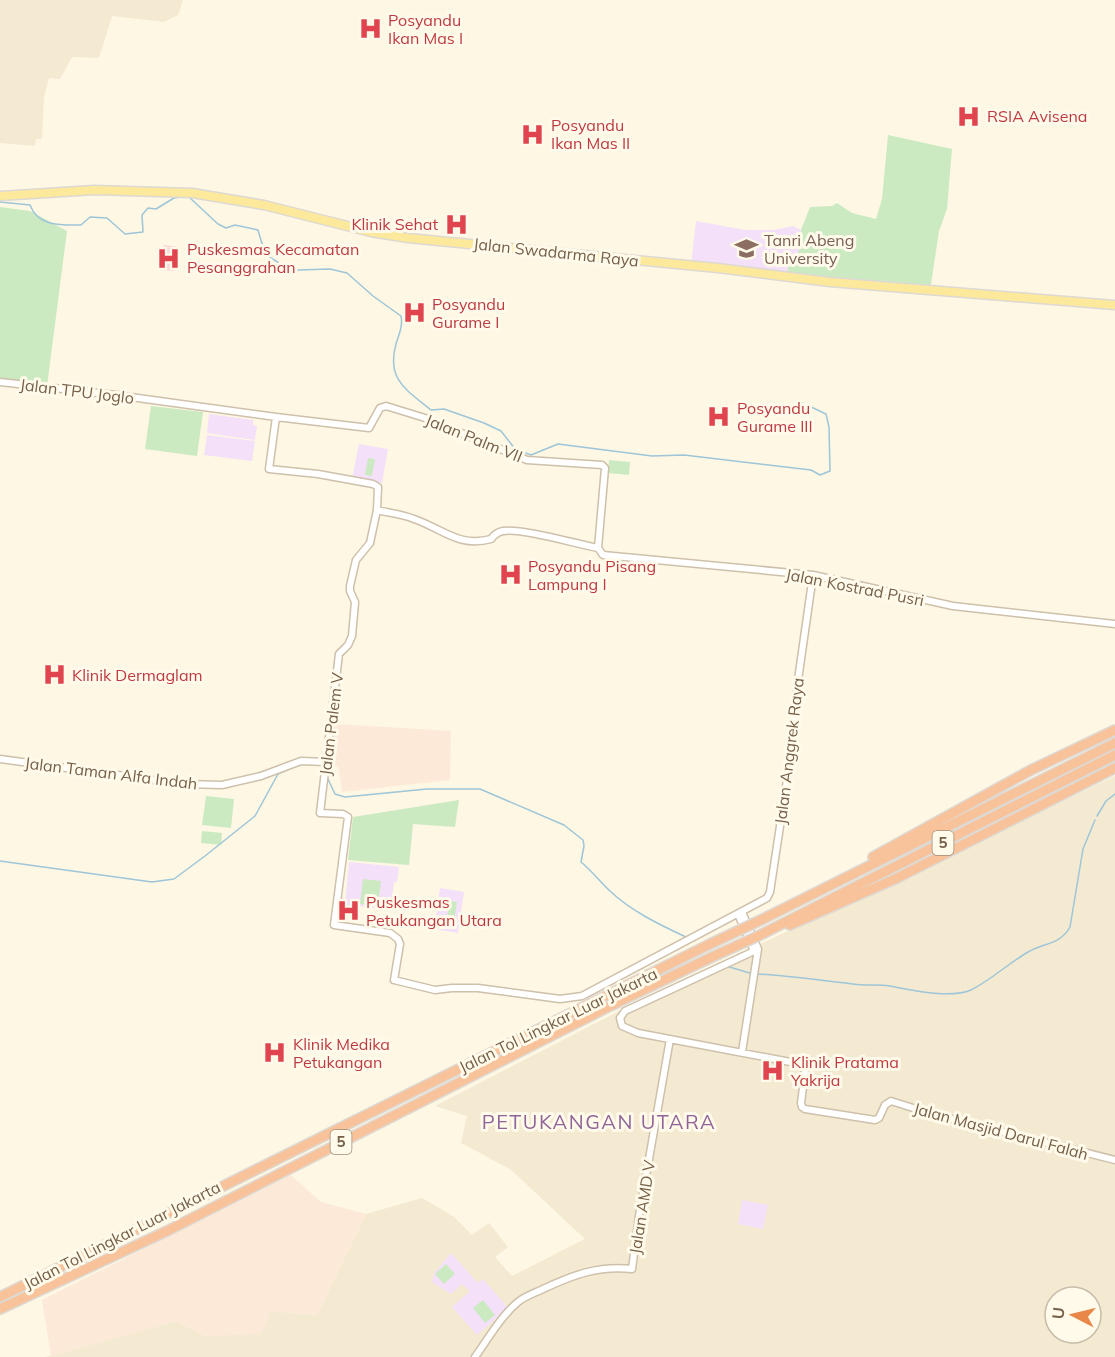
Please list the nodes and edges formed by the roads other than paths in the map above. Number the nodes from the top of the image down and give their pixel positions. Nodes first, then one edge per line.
1 (0, 196) edge
2 (1115, 305) edge
3 (0, 382) edge
4 (276, 417) junction
5 (377, 510) junction
6 (598, 548) junction
7 (813, 575) junction
8 (1115, 624) edge
9 (1115, 730) edge
10 (1115, 743) edge
11 (1115, 755) edge
12 (0, 759) edge
13 (326, 763) junction
14 (1115, 768) edge
15 (848, 876) junction
16 (838, 900) junction
17 (740, 913) junction
18 (411, 986) joint
19 (670, 1039) junction
20 (742, 1052) junction
21 (1115, 1160) edge
22 (0, 1297) edge
23 (0, 1309) edge
24 (476, 1357) edge

1 - 2 main road, Jalan Swadarma Raya
3 - 4 street, Jalan TPU Joglo
4 - 5 street
4 - 6 street, Jalan Palm VII
5 - 6 street, Jalan Kostrad Pusri
5 - 13 street, Jalan Palem V
6 - 7 street, Jalan Kostrad Pusri
7 - 8 street, Jalan Kostrad Pusri
7 - 17 street, Jalan Anggrek Raya
9 - 15 highway
10 - 15 highway, Jalan Tol Lingkar Luar Jakarta / 5
11 - 16 highway, Jalan Tol Lingkar Luar Jakarta / 5
12 - 13 street, Jalan Taman Alfa Indah
13 - 18 street, Jalan Palem V
14 - 16 highway
15 - 22 highway, Jalan Tol Lingkar Luar Jakarta / 5, bridge
16 - 23 highway, Jalan Tol Lingkar Luar Jakarta / 5, bridge
17 - 18 street, Jalan Anggrek Raya
17 - 19 street
17 - 20 street
19 - 20 street
19 - 24 street, Jalan AMD V
20 - 21 street, Jalan Masjid Darul Falah

